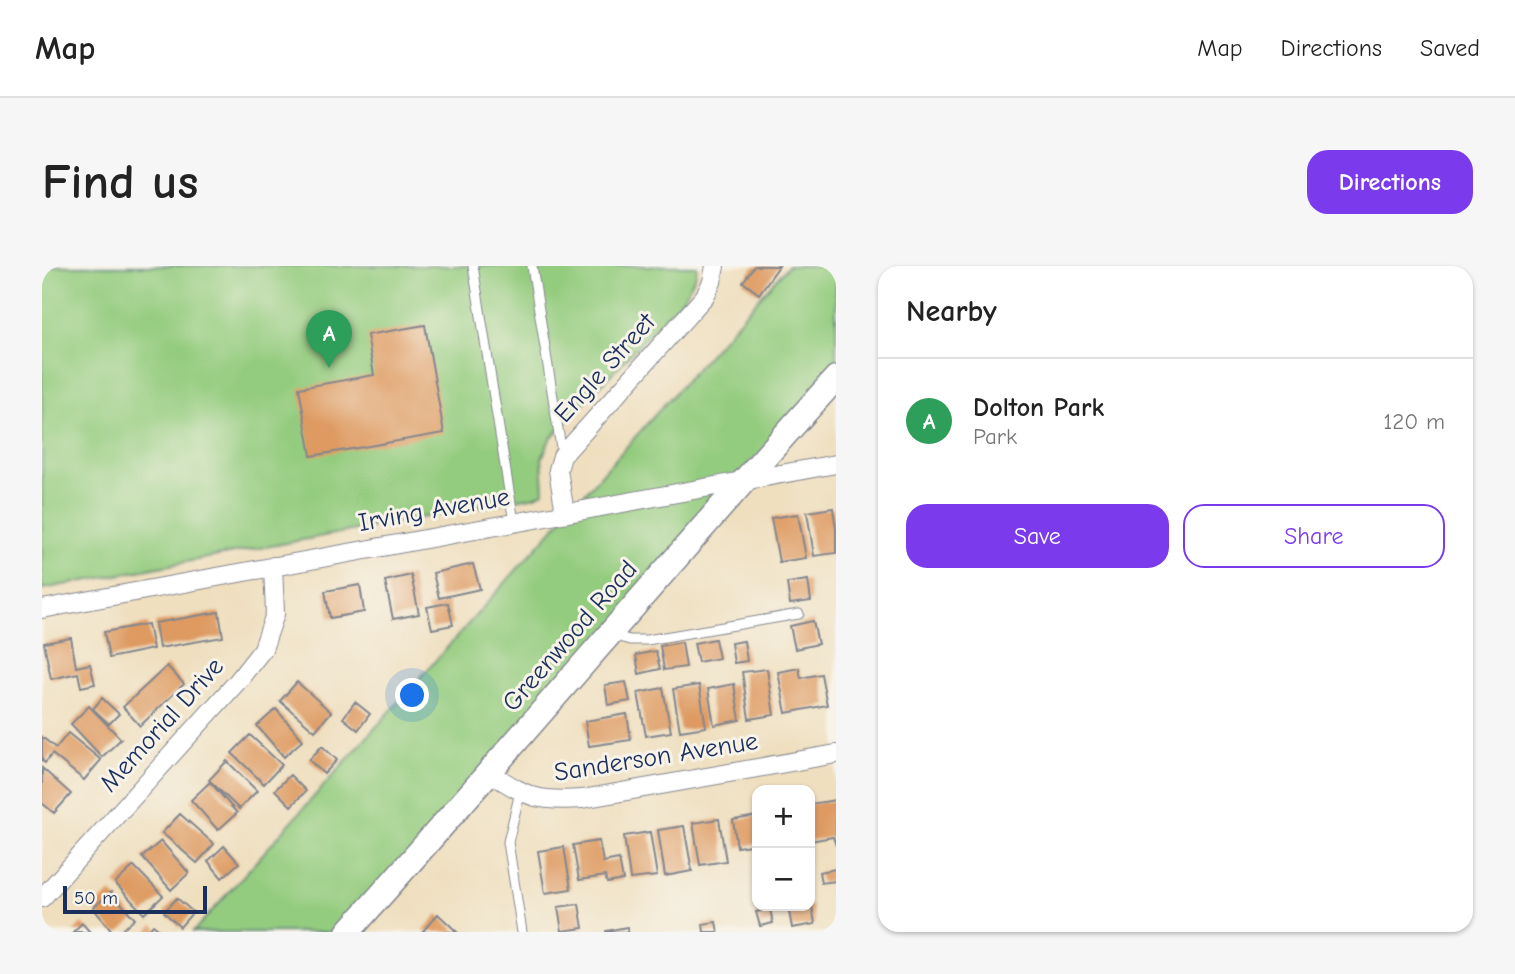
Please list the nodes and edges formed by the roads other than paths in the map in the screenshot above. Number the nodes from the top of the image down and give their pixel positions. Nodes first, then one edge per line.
1 (473, 266) edge
2 (532, 266) edge
3 (715, 266) edge
4 (836, 378) edge
5 (562, 456) junction
6 (836, 464) edge
7 (743, 481) junction
8 (565, 513) junction
9 (514, 522) junction
10 (273, 566) junction
11 (42, 608) edge
12 (799, 614) dead end
13 (610, 635) junction
14 (836, 754) edge
15 (490, 773) junction
16 (520, 792) junction
17 (42, 898) edge
18 (348, 932) edge
19 (522, 932) edge

1 - 9 lane
2 - 5 lane
3 - 5 street, Engle Street
4 - 7 street, Greenwood Road
5 - 8 street, Engle Street
6 - 7 street, Irving Avenue
7 - 8 street, Irving Avenue
7 - 13 street, Greenwood Road
8 - 9 street, Irving Avenue
9 - 10 street, Irving Avenue
10 - 11 street, Irving Avenue
10 - 17 street, Memorial Drive
12 - 13 lane
13 - 15 street, Greenwood Road
14 - 16 street, Sanderson Avenue
15 - 16 street, Sanderson Avenue
15 - 18 street, Greenwood Road
16 - 19 lane

